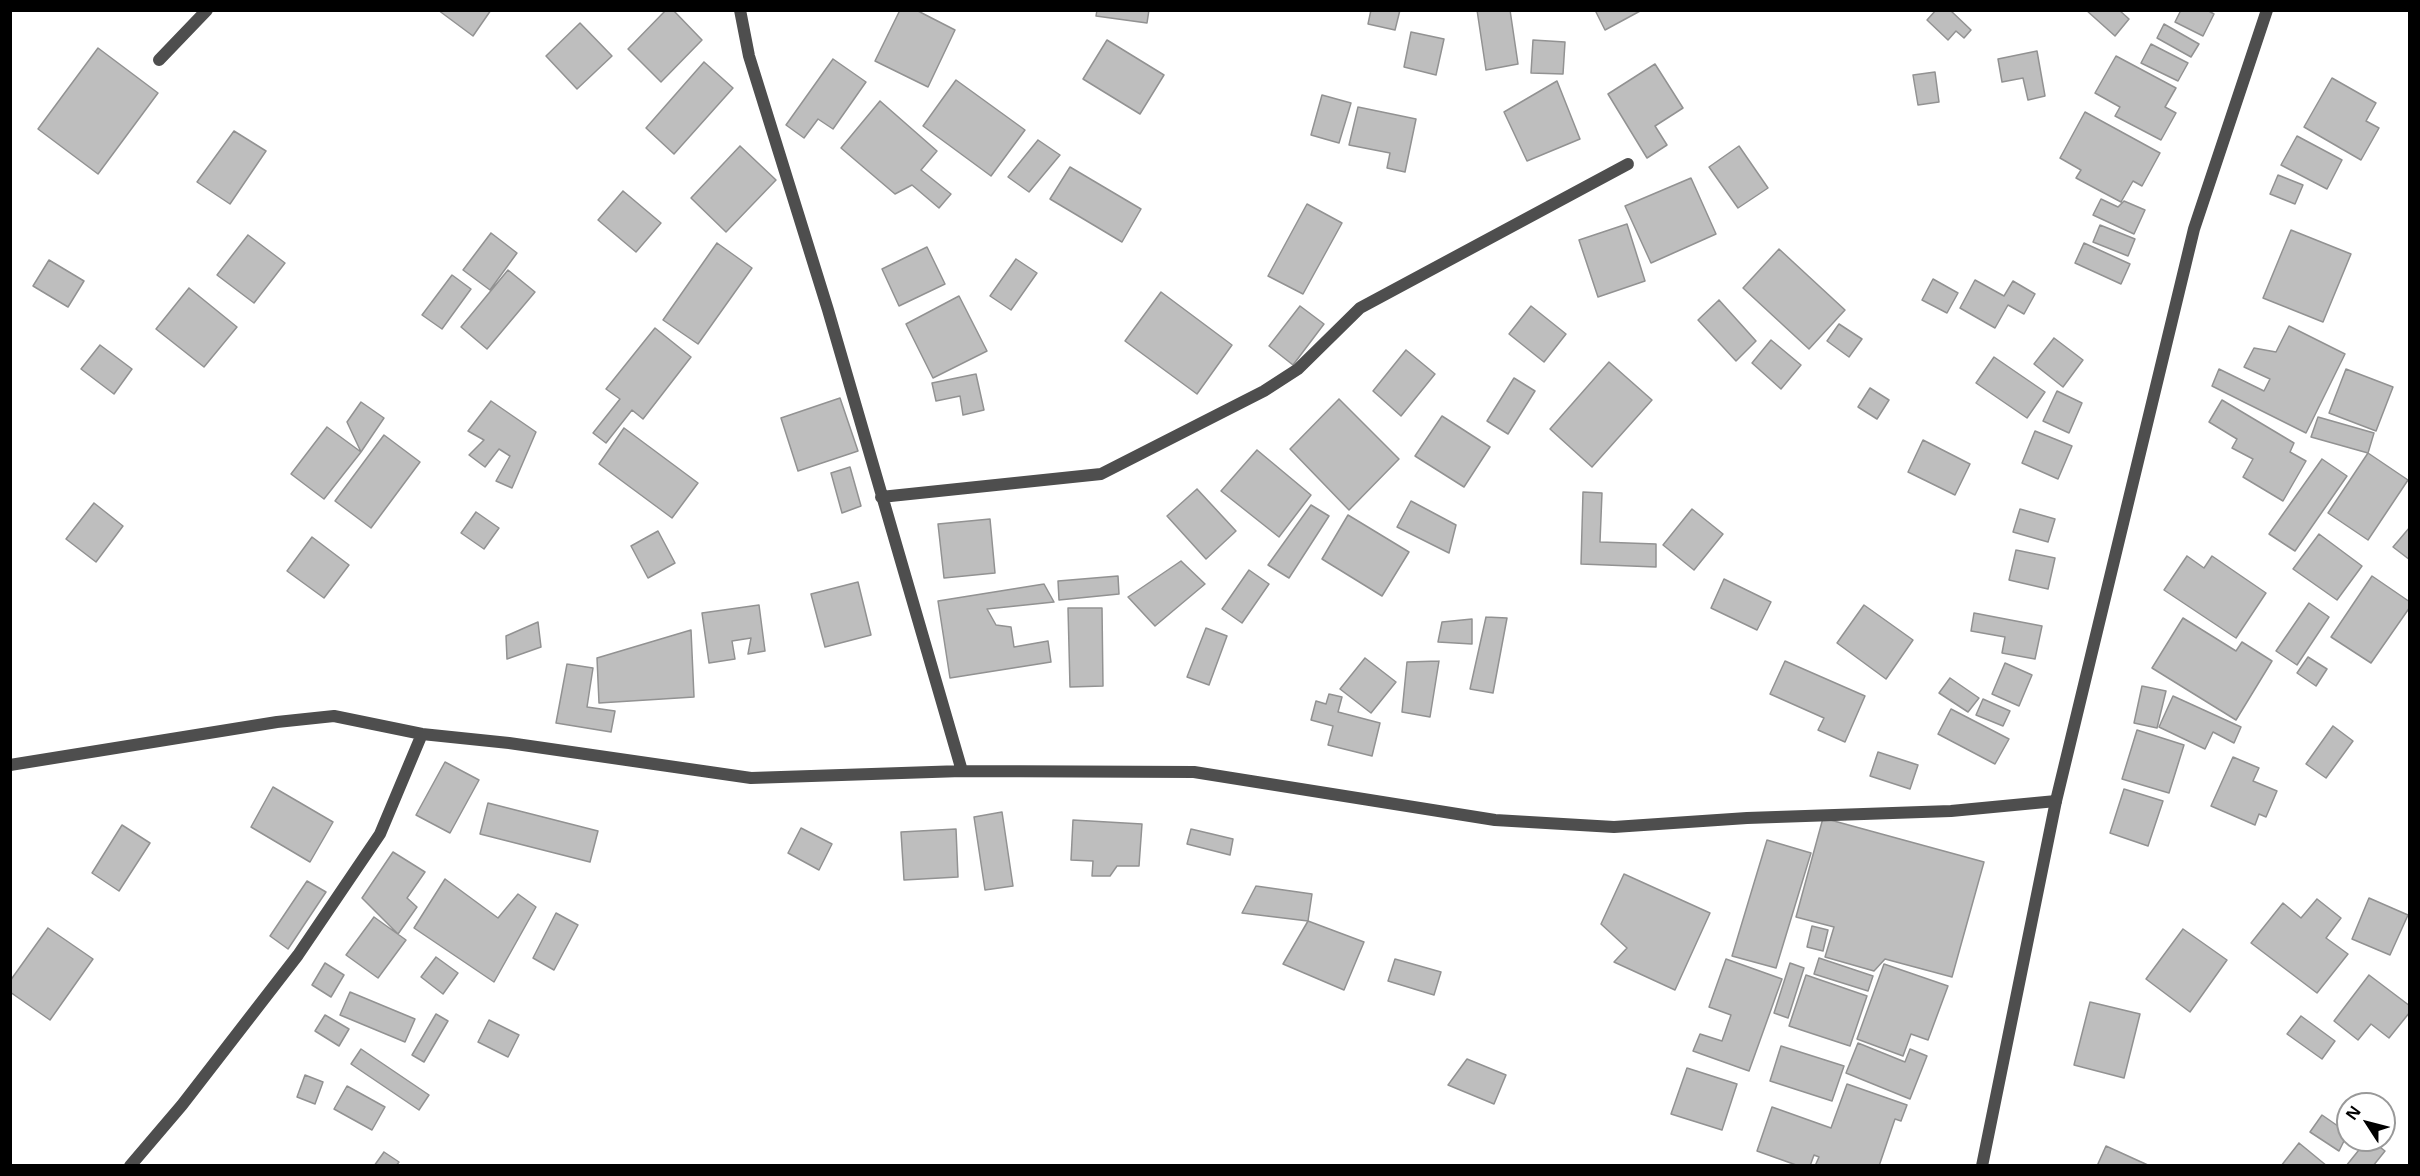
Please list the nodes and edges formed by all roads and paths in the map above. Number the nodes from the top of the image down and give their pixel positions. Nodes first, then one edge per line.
1 (207, 10) edge
2 (740, 10) edge
3 (2267, 10) edge
4 (159, 60) dead end
5 (1628, 164) dead end
6 (881, 497) junction
7 (422, 734) junction
8 (10, 765) edge
9 (962, 771) junction
10 (2056, 801) junction
11 (130, 1166) edge
12 (1982, 1166) edge

1 - 4 street
2 - 6 street
3 - 10 street
5 - 6 street
6 - 9 street
7 - 8 street
7 - 9 street
7 - 11 street
9 - 10 street
10 - 12 street

